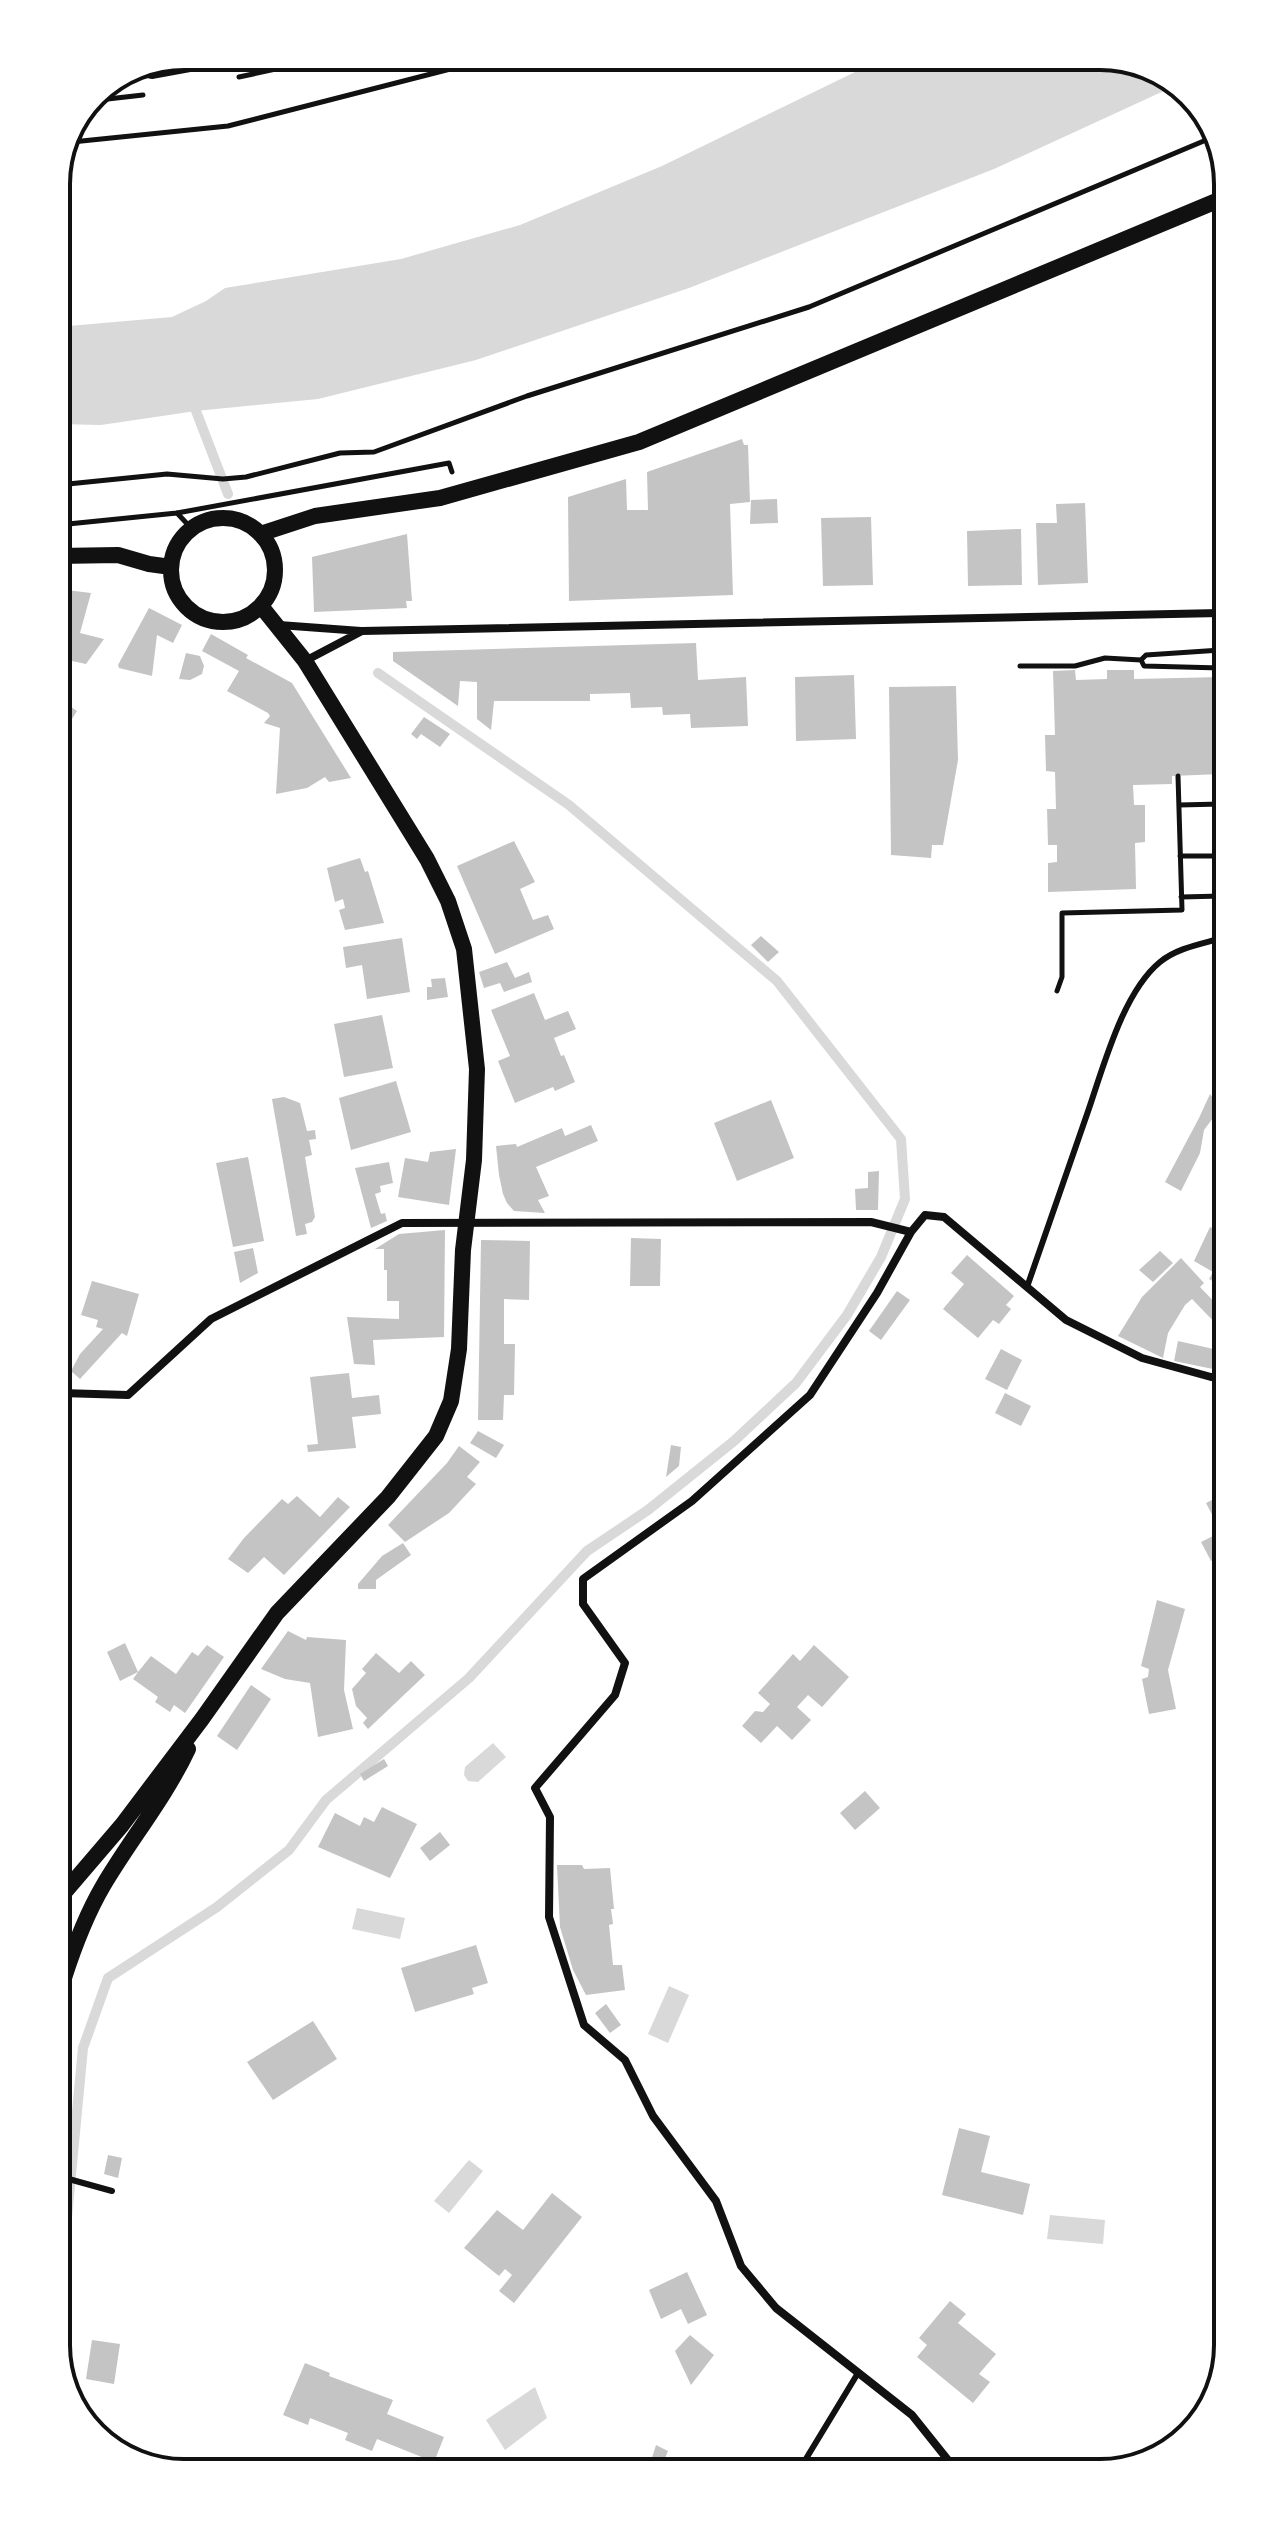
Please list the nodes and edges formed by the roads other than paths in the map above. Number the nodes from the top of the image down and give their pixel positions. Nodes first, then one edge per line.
1 (1214, 202) edge
2 (260, 534) junction
3 (70, 556) edge
4 (171, 567) junction
5 (261, 606) junction
6 (1214, 613) edge
7 (278, 625) junction
8 (362, 631) junction
9 (305, 661) junction
10 (1214, 940) edge
11 (466, 1222) junction
12 (911, 1232) junction
13 (1027, 1287) junction
14 (1214, 1377) edge
15 (70, 1393) edge
16 (202, 1719) junction
17 (70, 1886) edge
18 (70, 1960) edge
19 (70, 2179) edge
20 (112, 2191) dead end
21 (858, 2373) junction
22 (806, 2459) edge
23 (947, 2459) edge

1 - 2 main road
2 - 4 main road
2 - 5 main road
3 - 4 main road
4 - 5 main road
5 - 7 main road
6 - 8 street
7 - 8 street
7 - 9 main road
8 - 9 street
9 - 11 main road
10 - 13 lane
11 - 12 street
11 - 15 street
11 - 16 main road
12 - 13 street
12 - 21 street
13 - 14 street
16 - 17 main road
16 - 18 main road
19 - 20 lane
21 - 22 lane
21 - 23 street

